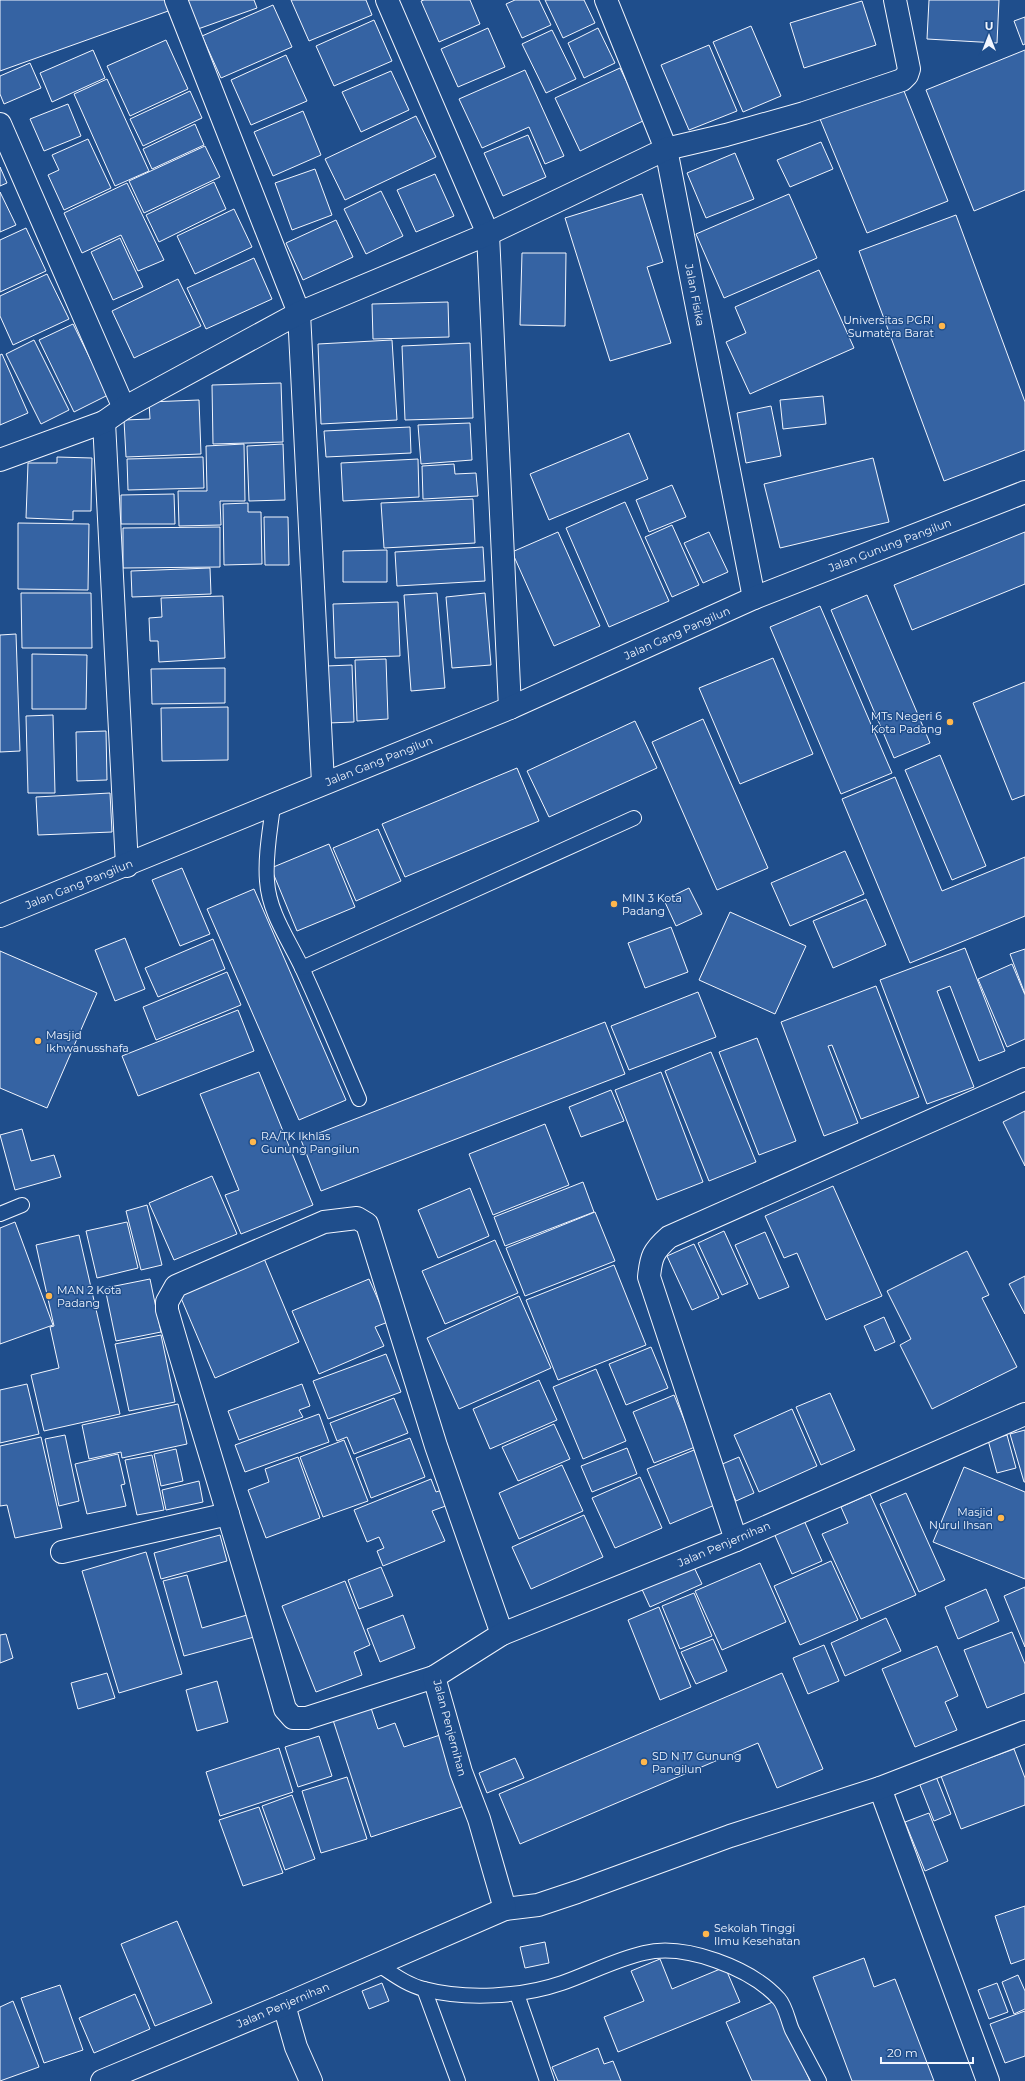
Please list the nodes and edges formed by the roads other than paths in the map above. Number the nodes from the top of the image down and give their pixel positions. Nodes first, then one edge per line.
1 (176, 0) edge
2 (387, 0) edge
3 (606, 0) edge
4 (895, 0) edge
5 (0, 124) edge
6 (666, 149) junction
7 (488, 234) junction
8 (299, 313) junction
9 (124, 408) junction
10 (104, 422) junction
11 (0, 460) edge
12 (1025, 492) edge
13 (754, 598) junction
14 (510, 708) junction
15 (323, 783) junction
16 (273, 806) junction
17 (634, 818) dead end
18 (127, 866) junction
19 (0, 916) edge
20 (302, 968) junction
21 (1025, 1078) edge
22 (359, 1099) dead end
23 (22, 1206) dead end
24 (0, 1214) edge
25 (1025, 1414) edge
26 (228, 1514) junction
27 (736, 1540) junction
28 (62, 1552) dead end
29 (502, 1634) junction
30 (434, 1677) junction
31 (1025, 1732) edge
32 (880, 1788) junction
33 (505, 1909) junction
34 (379, 1965) junction
35 (424, 1989) junction
36 (516, 1994) junction
37 (284, 2006) junction
38 (102, 2081) edge
39 (311, 2081) edge
40 (458, 2081) edge
41 (547, 2081) edge
42 (819, 2081) edge
43 (988, 2081) edge

1 - 8 street
2 - 7 street
3 - 6 street, Jalan Fisika
4 - 6 street
5 - 9 street
6 - 7 street
6 - 13 street, Jalan Fisika
7 - 8 street
7 - 14 street
8 - 9 street
8 - 15 street
9 - 10 street
10 - 11 street
10 - 18 street
12 - 13 street, Jalan Gunung Pangilun
13 - 14 street, Jalan Gang Pangilun
14 - 15 street, Jalan Gang Pangilun
15 - 16 street, Jalan Gang Pangilun
16 - 18 street, Jalan Gang Pangilun
16 - 20 lane
17 - 20 lane
18 - 19 street, Jalan Gang Pangilun
20 - 22 lane
21 - 27 street
23 - 24 lane
25 - 27 street, Jalan Penjernihan
26 - 28 street
26 - 29 street
26 - 30 street
27 - 29 street, Jalan Penjernihan
29 - 30 street, Jalan Penjernihan
30 - 33 street, Jalan Penjernihan
31 - 32 street
32 - 33 street
32 - 43 street
33 - 34 street, Jalan Penjernihan
34 - 35 lane
34 - 37 street, Jalan Penjernihan
35 - 36 lane
35 - 40 lane
36 - 41 lane
36 - 42 lane
37 - 38 street, Jalan Penjernihan
37 - 39 street

